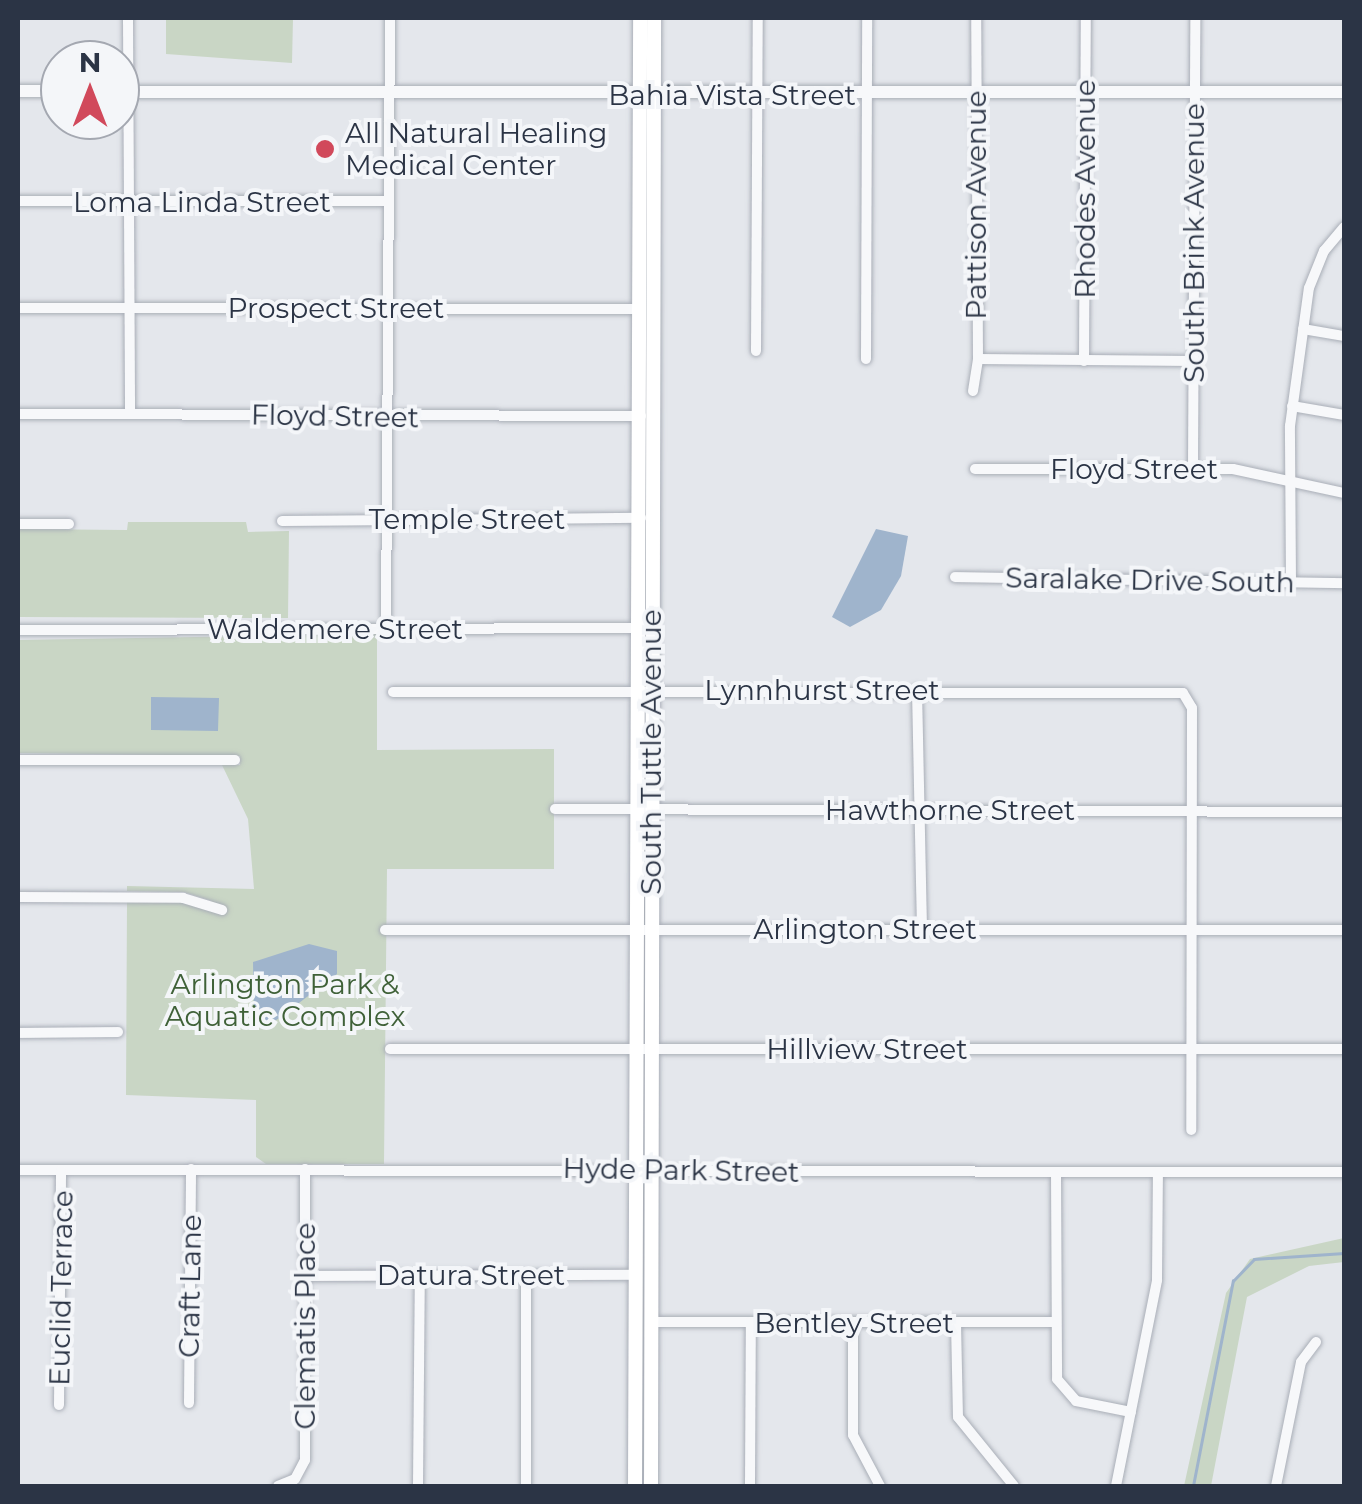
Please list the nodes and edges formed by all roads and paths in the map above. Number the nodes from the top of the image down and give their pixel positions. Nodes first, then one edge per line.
1 (390, 18) edge
2 (640, 18) edge
3 (654, 18) edge
4 (758, 18) edge
5 (867, 18) edge
6 (976, 18) edge
7 (1086, 18) edge
8 (1195, 18) edge
9 (140, 92) edge
10 (1344, 92) edge
11 (390, 94) junction
12 (757, 94) junction
13 (866, 94) junction
14 (976, 94) junction
15 (1086, 94) junction
16 (1195, 94) junction
17 (648, 95) junction
18 (127, 140) edge
19 (18, 201) edge
20 (387, 201) junction
21 (130, 202) junction
22 (1344, 227) edge
23 (18, 308) edge
24 (130, 308) junction
25 (387, 308) junction
26 (646, 309) junction
27 (1303, 328) junction
28 (1344, 336) edge
29 (756, 351) dead end
30 (866, 358) dead end
31 (978, 359) junction
32 (1084, 362) junction
33 (1194, 362) junction
34 (973, 391) dead end
35 (1292, 406) junction
36 (130, 413) junction
37 (18, 414) edge
38 (1344, 415) edge
39 (646, 416) junction
40 (387, 417) junction
41 (975, 469) dead end
42 (1193, 470) junction
43 (1290, 485) junction
44 (1344, 493) edge
45 (645, 518) junction
46 (387, 520) junction
47 (282, 521) dead end
48 (18, 524) edge
49 (69, 524) dead end
50 (955, 577) dead end
51 (1290, 583) junction
52 (1344, 583) edge
53 (644, 628) junction
54 (18, 630) edge
55 (386, 630) junction
56 (646, 690) junction
57 (918, 690) junction
58 (393, 692) dead end
59 (18, 760) edge
60 (235, 760) dead end
61 (555, 809) dead end
62 (644, 810) junction
63 (920, 810) junction
64 (1190, 811) junction
65 (1344, 812) edge
66 (18, 897) edge
67 (222, 910) dead end
68 (643, 929) junction
69 (385, 930) dead end
70 (922, 930) junction
71 (1344, 930) edge
72 (1192, 931) junction
73 (118, 1032) dead end
74 (18, 1033) edge
75 (644, 1048) junction
76 (390, 1049) dead end
77 (1344, 1049) edge
78 (1191, 1050) junction
79 (1190, 1130) dead end
80 (305, 1169) junction
81 (644, 1169) junction
82 (18, 1170) edge
83 (62, 1170) junction
84 (190, 1170) junction
85 (1056, 1172) junction
86 (1158, 1172) junction
87 (1344, 1172) edge
88 (526, 1274) junction
89 (420, 1275) junction
90 (636, 1275) junction
91 (306, 1276) junction
92 (652, 1322) junction
93 (751, 1322) junction
94 (1056, 1322) junction
95 (853, 1323) junction
96 (956, 1323) junction
97 (1316, 1342) dead end
98 (189, 1403) dead end
99 (60, 1405) dead end
100 (1131, 1412) junction
101 (278, 1486) edge
102 (418, 1486) edge
103 (526, 1486) edge
104 (635, 1486) edge
105 (651, 1486) edge
106 (750, 1486) edge
107 (880, 1486) edge
108 (1014, 1486) edge
109 (1116, 1486) edge
110 (1276, 1486) edge

1 - 11 street
2 - 17 main road, South Tuttle Avenue
3 - 17 main road, South Tuttle Avenue
4 - 12 street
5 - 13 street
6 - 14 street, Pattison Avenue
7 - 15 street, Rhodes Avenue
8 - 16 street, South Brink Avenue
9 - 11 street, Bahia Vista Street
10 - 16 street, Bahia Vista Street
11 - 17 street, Bahia Vista Street
11 - 20 street
12 - 13 street, Bahia Vista Street
12 - 17 street, Bahia Vista Street
12 - 29 street
13 - 14 street, Bahia Vista Street
13 - 30 street
14 - 15 street, Bahia Vista Street
14 - 31 street, Pattison Avenue
15 - 16 street, Bahia Vista Street
15 - 32 street, Rhodes Avenue
16 - 33 street, South Brink Avenue
17 - 26 main road, South Tuttle Avenue
18 - 21 street
19 - 21 street, Loma Linda Street
20 - 21 street, Loma Linda Street
20 - 25 street
21 - 24 street
22 - 27 street
23 - 24 street, Prospect Street
24 - 25 street, Prospect Street
24 - 36 street
25 - 26 street, Prospect Street
25 - 40 street
26 - 39 main road, South Tuttle Avenue
27 - 28 street
27 - 35 street
31 - 32 street
31 - 34 street, Pattison Avenue
32 - 33 street
33 - 42 street, South Brink Avenue
35 - 38 street
35 - 43 street
36 - 37 street, Floyd Street
36 - 40 street, Floyd Street
39 - 40 street, Floyd Street
39 - 45 main road, South Tuttle Avenue
40 - 46 street
41 - 42 street, Floyd Street
42 - 43 street, Floyd Street
43 - 44 street, Floyd Street
43 - 51 street
45 - 46 street, Temple Street
45 - 53 main road, South Tuttle Avenue
46 - 47 street, Temple Street
46 - 55 street
48 - 49 street
50 - 51 street, Saralake Drive South
51 - 52 street, Saralake Drive South
53 - 55 street, Waldemere Street
53 - 56 main road, South Tuttle Avenue
54 - 55 street, Waldemere Street
56 - 57 street, Lynnhurst Street
56 - 58 street, Lynnhurst Street
56 - 62 main road, South Tuttle Avenue
57 - 63 street
57 - 64 street, Lynnhurst Street
59 - 60 street
61 - 62 street, Hawthorne Street
62 - 63 street, Hawthorne Street
62 - 68 main road, South Tuttle Avenue
63 - 64 street, Hawthorne Street
63 - 70 street
64 - 65 street, Hawthorne Street
64 - 72 street
66 - 67 street
68 - 69 street, Arlington Street
68 - 70 street, Arlington Street
68 - 75 main road, South Tuttle Avenue
70 - 72 street, Arlington Street
71 - 72 street, Arlington Street
72 - 78 street
73 - 74 street
75 - 76 street, Hillview Street
75 - 78 street, Hillview Street
75 - 81 main road, South Tuttle Avenue
77 - 78 street, Hillview Street
78 - 79 street
80 - 81 street, Hyde Park Street
80 - 84 street, Hyde Park Street
80 - 91 street, Clematis Place
81 - 85 street, Hyde Park Street
81 - 90 main road, South Tuttle Avenue
81 - 92 main road, South Tuttle Avenue
82 - 83 street, Hyde Park Street
83 - 84 street, Hyde Park Street
83 - 99 street, Euclid Terrace
84 - 98 street, Craft Lane
85 - 86 street, Hyde Park Street
85 - 94 street
86 - 87 street, Hyde Park Street
86 - 100 street
88 - 89 street, Datura Street
88 - 90 street, Datura Street
88 - 103 street
89 - 91 street, Datura Street
89 - 102 street
90 - 104 main road, South Tuttle Avenue
91 - 101 street, Clematis Place
92 - 93 street, Bentley Street
92 - 105 main road, South Tuttle Avenue
93 - 95 street, Bentley Street
93 - 106 street
94 - 96 street, Bentley Street
94 - 100 street
95 - 96 street, Bentley Street
95 - 107 street
96 - 108 street
97 - 110 street
100 - 109 street

